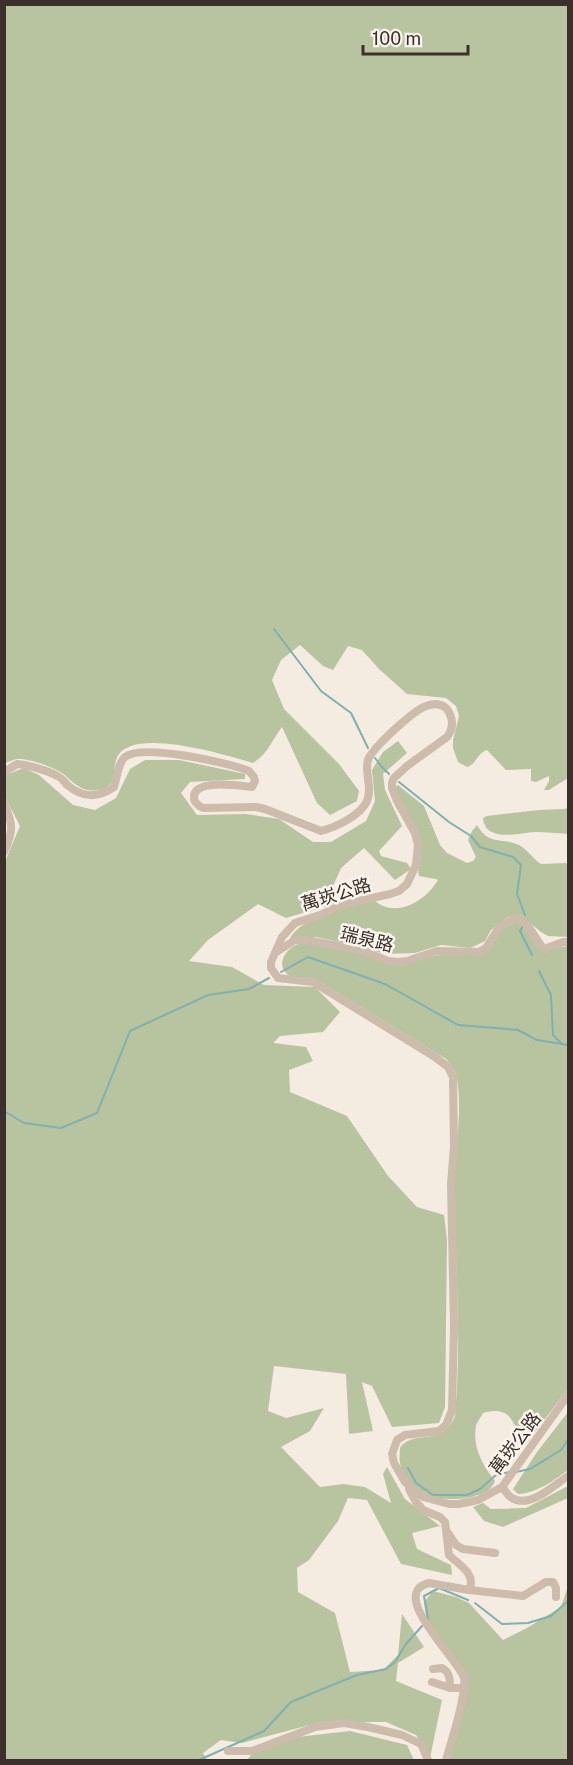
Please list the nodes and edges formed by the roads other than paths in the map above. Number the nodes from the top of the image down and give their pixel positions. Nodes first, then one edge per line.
1 (4, 772) edge
2 (4, 803) edge
3 (4, 852) edge
4 (568, 942) edge
5 (274, 954) junction
6 (568, 1395) edge
7 (568, 1476) edge
8 (405, 1482) junction
9 (502, 1487) junction
10 (447, 1532) junction
11 (495, 1553) dead end
12 (469, 1590) junction
13 (556, 1597) dead end
14 (433, 1669) dead end
15 (432, 1682) dead end
16 (450, 1688) junction
17 (465, 1688) junction
18 (228, 1751) dead end
19 (428, 1761) edge
20 (446, 1761) edge

1 - 5 street, 萬崁公路
2 - 3 street
4 - 5 street, 瑞泉路
5 - 8 street
6 - 9 street, 萬崁公路
7 - 9 street
8 - 9 street, 萬崁公路
8 - 10 street
10 - 11 street
10 - 12 street
12 - 13 street
12 - 17 street
14 - 16 street
15 - 16 street
16 - 17 street
17 - 20 street
18 - 19 street

